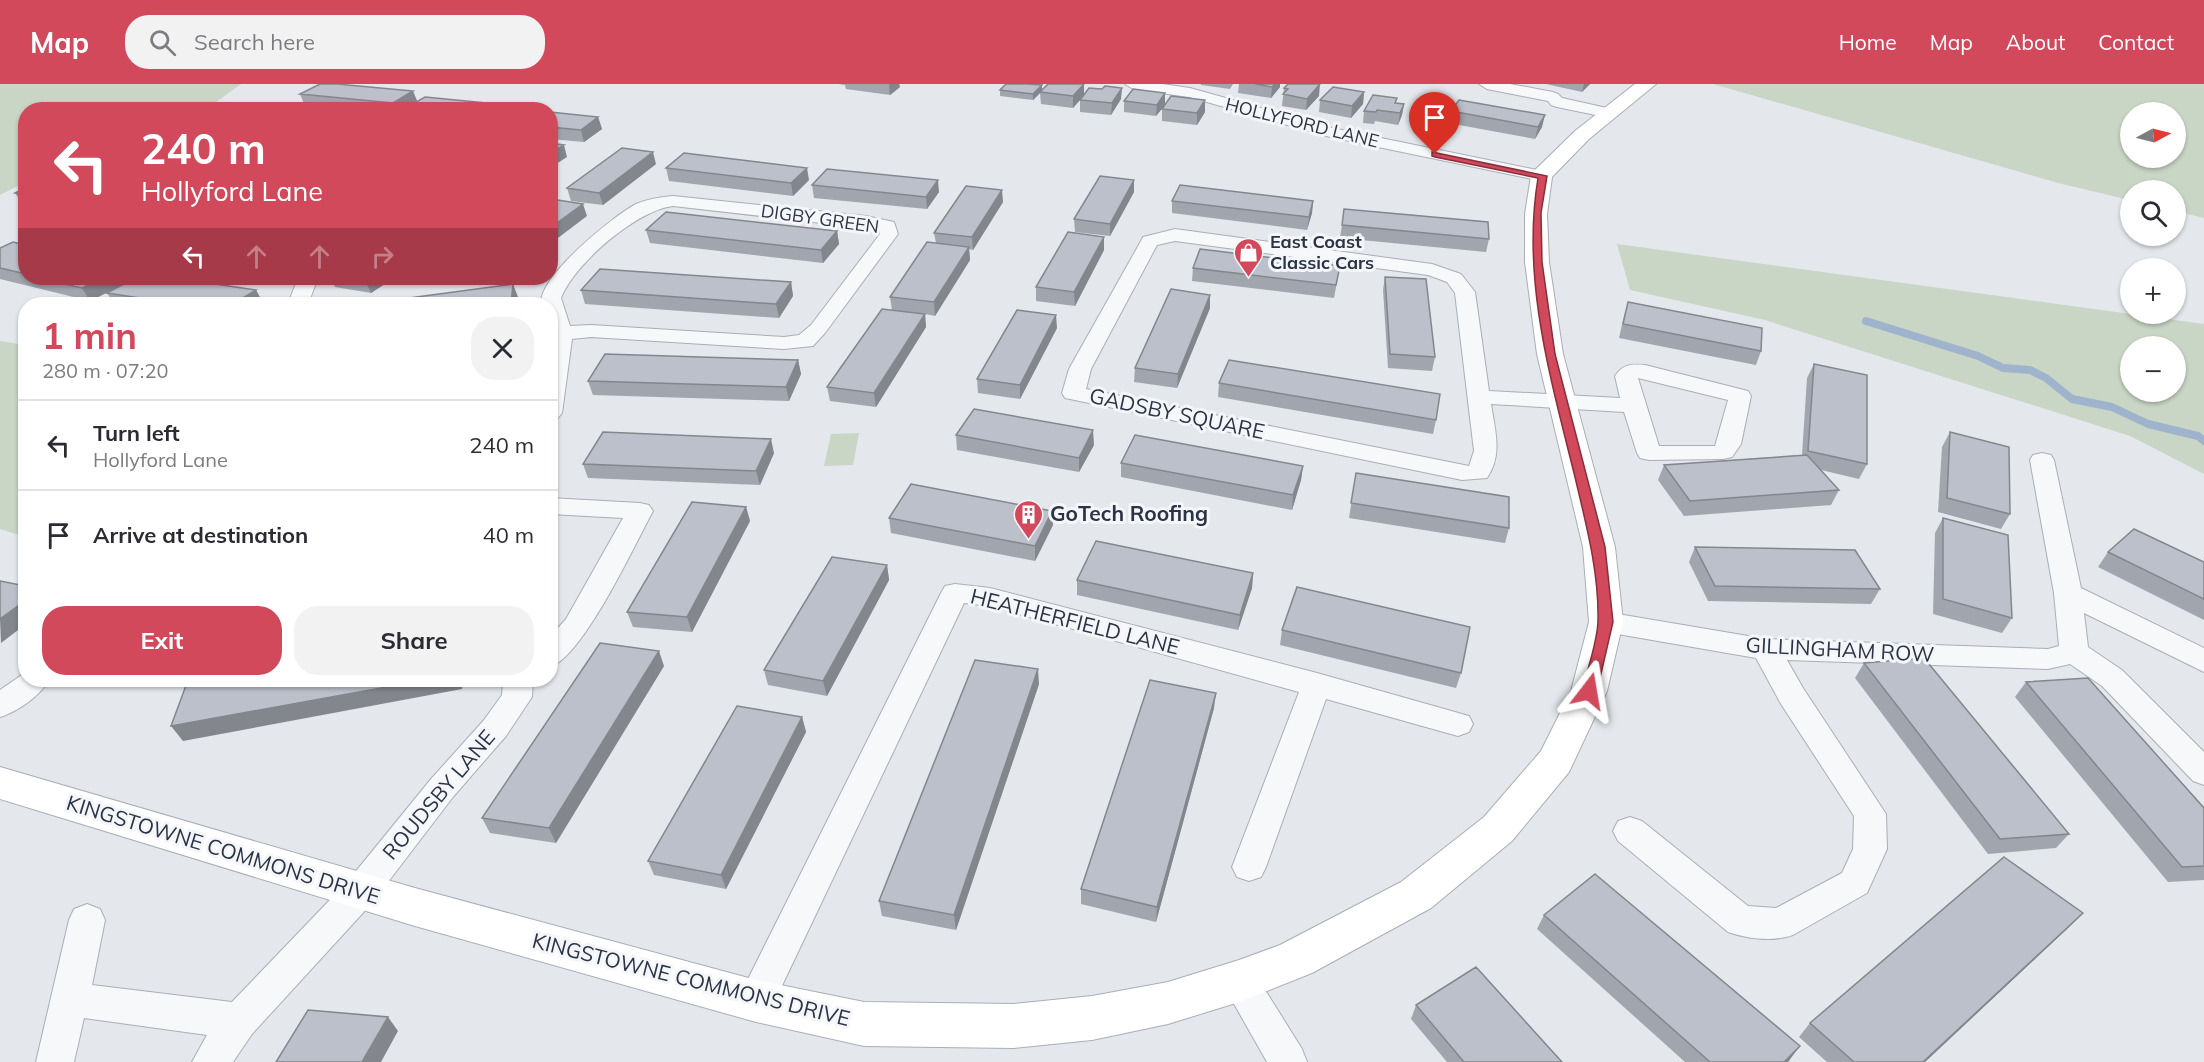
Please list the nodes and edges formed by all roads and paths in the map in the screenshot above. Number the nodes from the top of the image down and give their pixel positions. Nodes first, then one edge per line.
1 (1133, 84) edge
2 (1647, 84) edge
3 (1478, 88) edge
4 (1605, 117) junction
5 (1542, 176) junction
6 (558, 282) edge
7 (558, 334) edge
8 (1480, 397) junction
9 (1563, 402) junction
10 (1633, 406) junction
11 (2042, 460) dead end
12 (558, 506) edge
13 (2068, 593) junction
14 (1606, 622) junction
15 (558, 648) edge
16 (1766, 649) junction
17 (2074, 652) junction
18 (2204, 661) edge
19 (1317, 684) junction
20 (25, 687) edge
21 (521, 687) edge
22 (0, 706) edge
23 (1458, 724) dead end
24 (2204, 772) edge
25 (0, 783) edge
26 (1630, 831) dead end
27 (1249, 867) dead end
28 (360, 892) junction
29 (87, 920) dead end
30 (1239, 981) junction
31 (70, 999) junction
32 (756, 1001) junction
33 (239, 1021) junction
34 (55, 1062) edge
35 (211, 1062) edge
36 (1288, 1062) edge

1 - 5 street, HOLLYFORD LANE
2 - 4 street
3 - 4 street
4 - 5 street
5 - 9 street, KINGSTOWNE COMMONS DRIVE
6 - 7 street, DIGBY GREEN
8 - 8 street, GADSBY SQUARE
8 - 9 street
9 - 10 street
9 - 14 street, KINGSTOWNE COMMONS DRIVE
10 - 10 street
11 - 13 street
12 - 15 street
13 - 17 street
13 - 18 street
14 - 16 street, GILLINGHAM ROW
14 - 30 street, KINGSTOWNE COMMONS DRIVE
16 - 17 street, GILLINGHAM ROW
16 - 26 street
17 - 24 street
19 - 23 street, HEATHERFIELD LANE
19 - 27 street
19 - 32 street, HEATHERFIELD LANE
20 - 22 street
21 - 28 street, ROUDSBY LANE
25 - 28 street, KINGSTOWNE COMMONS DRIVE
28 - 32 street, KINGSTOWNE COMMONS DRIVE
28 - 33 street, ROUDSBY LANE
29 - 31 street
30 - 32 street, KINGSTOWNE COMMONS DRIVE
30 - 36 street
31 - 33 street
31 - 34 street
33 - 35 street, ROUDSBY LANE

